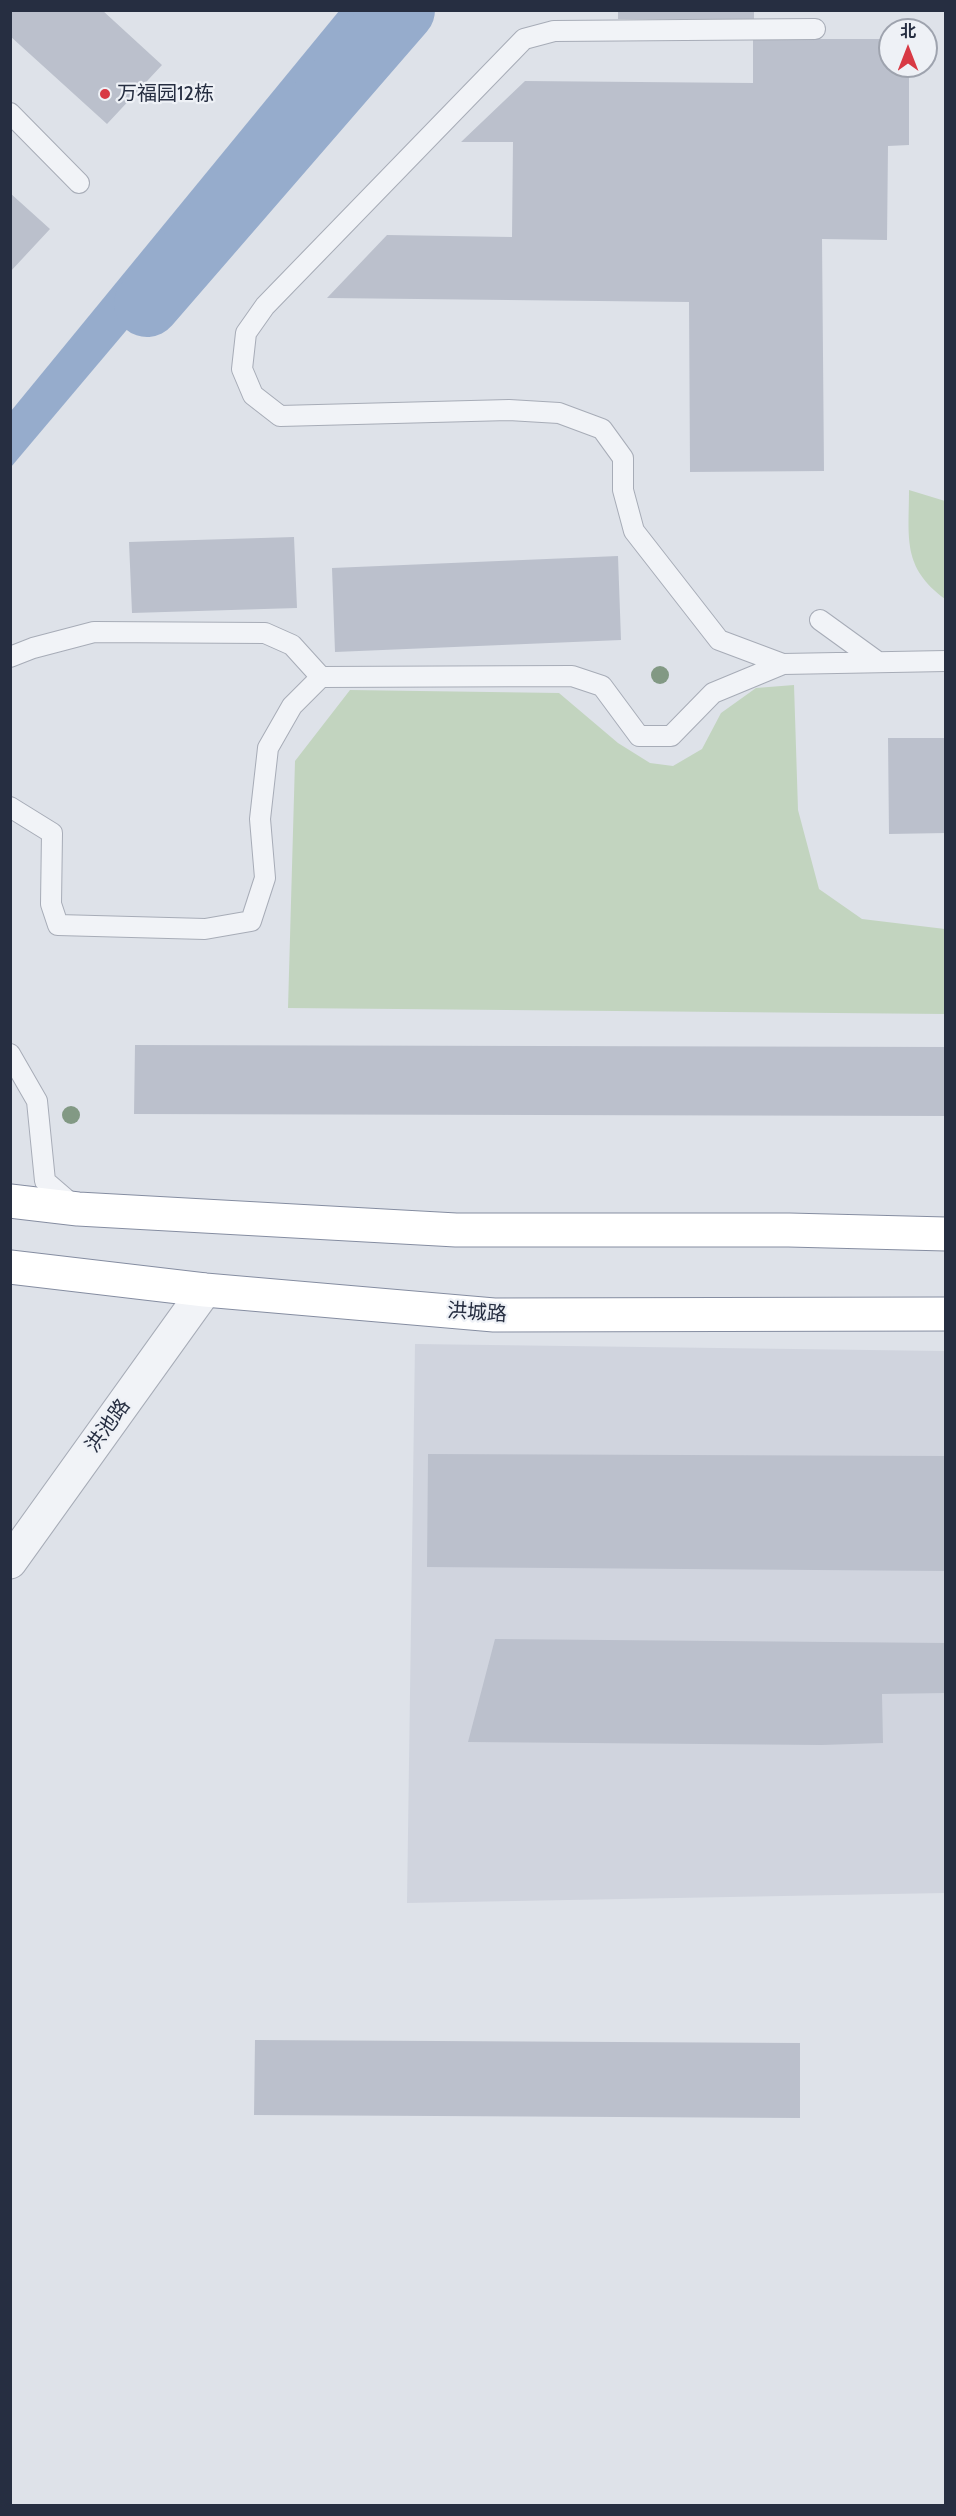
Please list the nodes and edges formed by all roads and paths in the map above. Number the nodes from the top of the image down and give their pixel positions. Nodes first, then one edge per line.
1 (815, 29) dead end
2 (10, 113) edge
3 (79, 183) dead end
4 (820, 620) dead end
5 (10, 657) edge
6 (945, 661) edge
7 (878, 662) junction
8 (783, 664) junction
9 (321, 677) junction
10 (10, 807) edge
11 (10, 1054) edge
12 (10, 1201) edge
13 (78, 1209) junction
14 (945, 1234) edge
15 (10, 1267) edge
16 (205, 1290) junction
17 (945, 1314) edge
18 (10, 1562) edge

1 - 8 lane
2 - 3 lane
4 - 7 lane
5 - 9 lane
6 - 7 lane
7 - 8 lane
8 - 9 lane
9 - 10 lane
11 - 13 lane
12 - 13 highway
13 - 14 highway
15 - 16 highway, 洪城路
16 - 17 highway, 洪城路
16 - 18 street, 洪池路

